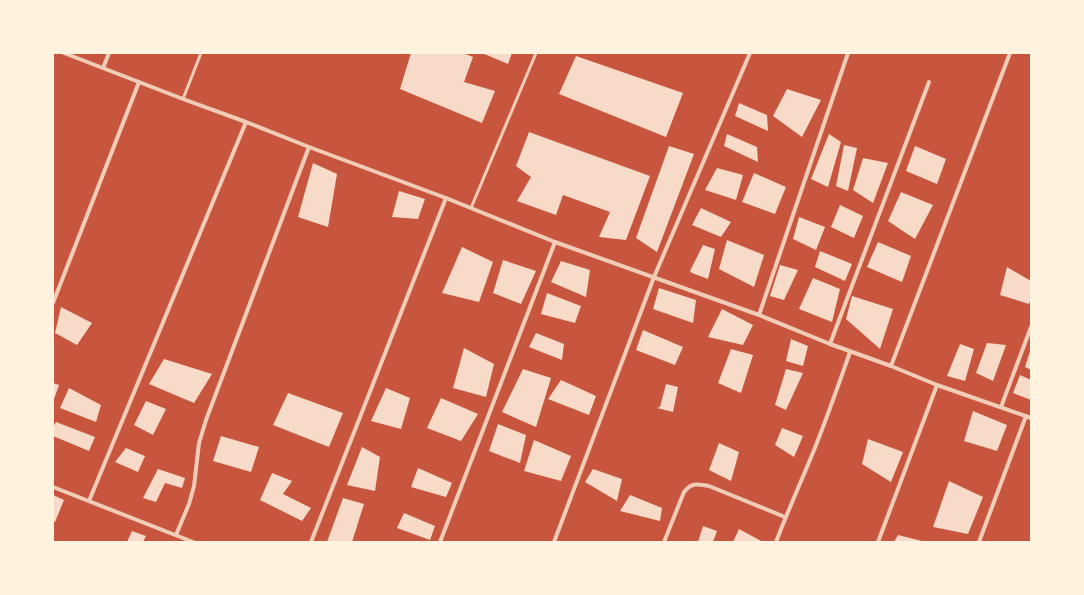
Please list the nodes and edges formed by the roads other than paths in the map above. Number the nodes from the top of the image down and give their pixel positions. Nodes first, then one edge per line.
1 (64, 53) edge
2 (109, 53) edge
3 (201, 53) edge
4 (536, 53) edge
5 (750, 53) edge
6 (848, 53) edge
7 (1010, 53) edge
8 (103, 68) junction
9 (139, 82) junction
10 (929, 82) dead end
11 (183, 99) junction
12 (246, 122) junction
13 (309, 147) junction
14 (446, 198) junction
15 (471, 208) junction
16 (555, 242) junction
17 (654, 277) junction
18 (53, 303) edge
19 (759, 315) junction
20 (1031, 328) edge
21 (830, 344) junction
22 (850, 352) junction
23 (891, 366) junction
24 (937, 385) junction
25 (1001, 408) junction
26 (1026, 416) junction
27 (1031, 418) edge
28 (53, 487) edge
29 (89, 501) junction
30 (786, 516) junction
31 (176, 535) junction
32 (193, 542) edge
33 (311, 542) edge
34 (440, 542) edge
35 (554, 542) edge
36 (664, 542) edge
37 (776, 542) edge
38 (878, 542) edge
39 (979, 542) edge

1 - 8 street
2 - 8 street
3 - 11 lane
4 - 15 lane
5 - 17 street
6 - 19 street
7 - 23 street
8 - 9 street
9 - 11 street
9 - 18 street
10 - 21 street
11 - 12 street
12 - 13 street
12 - 29 street
13 - 14 street
13 - 31 street
14 - 15 street
14 - 33 street
15 - 16 street
16 - 17 street
16 - 34 street
17 - 19 street
17 - 35 street
19 - 21 street
20 - 25 street
21 - 22 street
22 - 23 street
22 - 30 street
23 - 24 street
24 - 25 street
24 - 38 street
25 - 26 street
26 - 27 street
26 - 39 street
28 - 29 street
29 - 31 street
30 - 36 street
30 - 37 street
31 - 32 street

